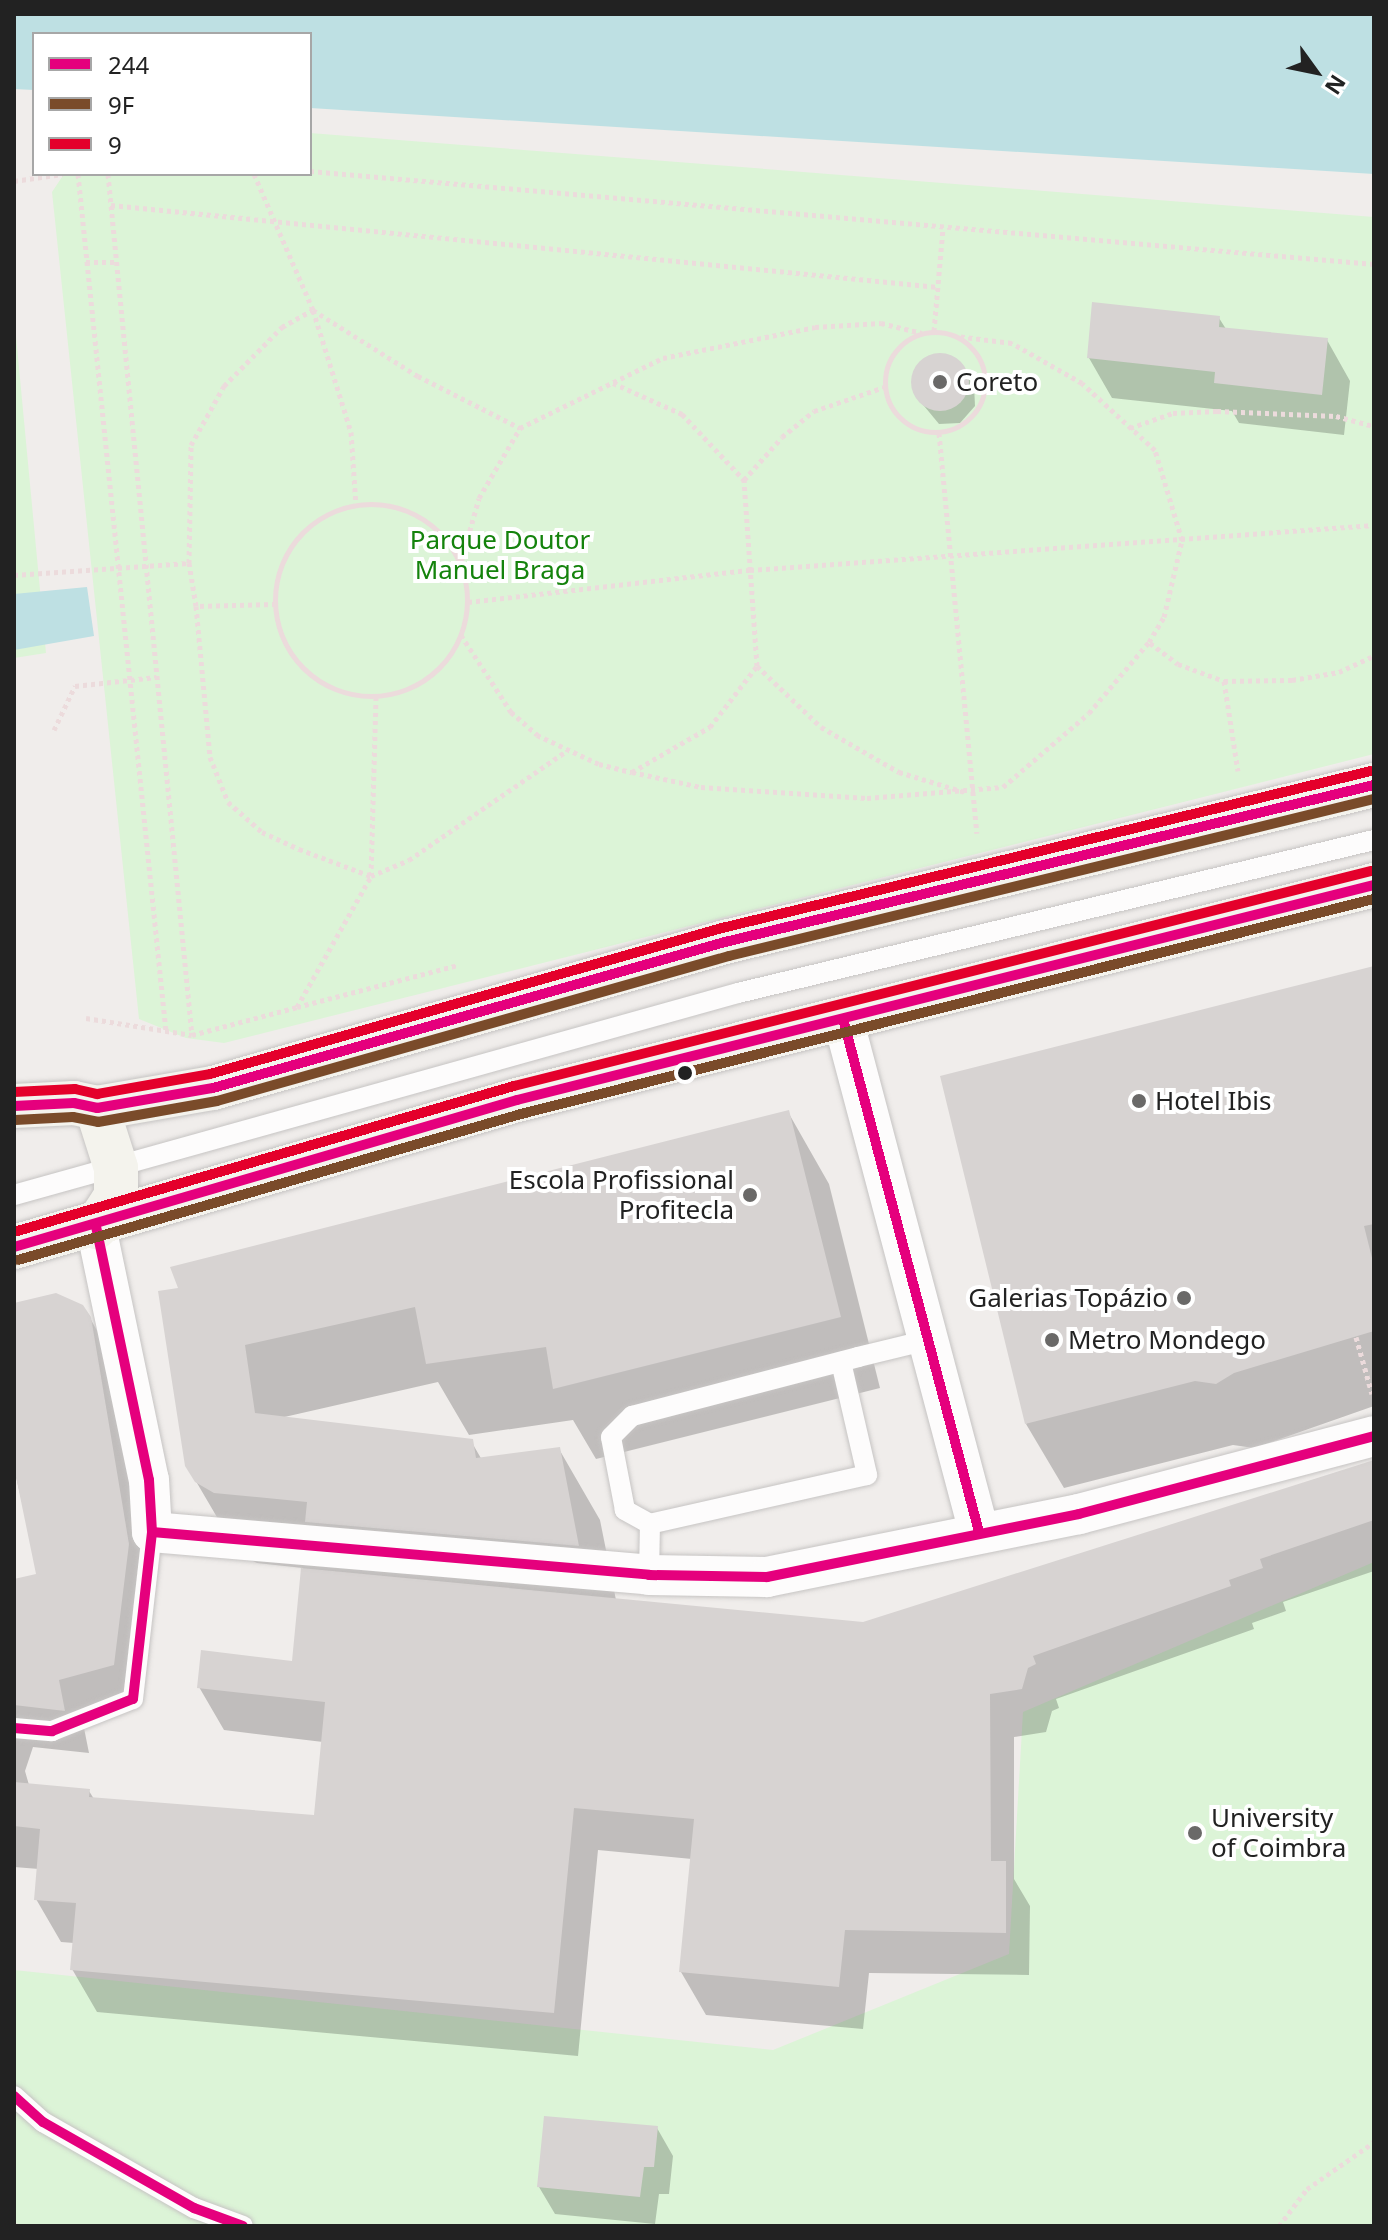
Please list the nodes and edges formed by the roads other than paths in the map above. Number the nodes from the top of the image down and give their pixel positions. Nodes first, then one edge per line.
1 (1374, 785) edge
2 (1374, 840) edge
3 (1374, 885) edge
4 (843, 1019) junction
5 (14, 1106) edge
6 (97, 1108) junction
7 (116, 1168) junction
8 (14, 1195) edge
9 (96, 1227) junction
10 (14, 1247) edge
11 (928, 1340) junction
12 (841, 1362) junction
13 (1374, 1436) edge
14 (650, 1524) junction
15 (152, 1532) junction
16 (979, 1532) junction
17 (649, 1575) junction
18 (14, 1728) edge
19 (14, 2096) edge
20 (243, 2226) edge

1 - 6 main road
2 - 7 lane
3 - 4 main road
4 - 9 main road
4 - 11 street
5 - 6 main road
6 - 7 main road
7 - 8 lane
7 - 9 main road
9 - 10 main road
9 - 15 street
11 - 12 lane
11 - 16 street
12 - 14 lane
12 - 14 lane
13 - 16 street
14 - 17 lane
15 - 17 street
15 - 18 lane
16 - 17 street
19 - 20 lane

